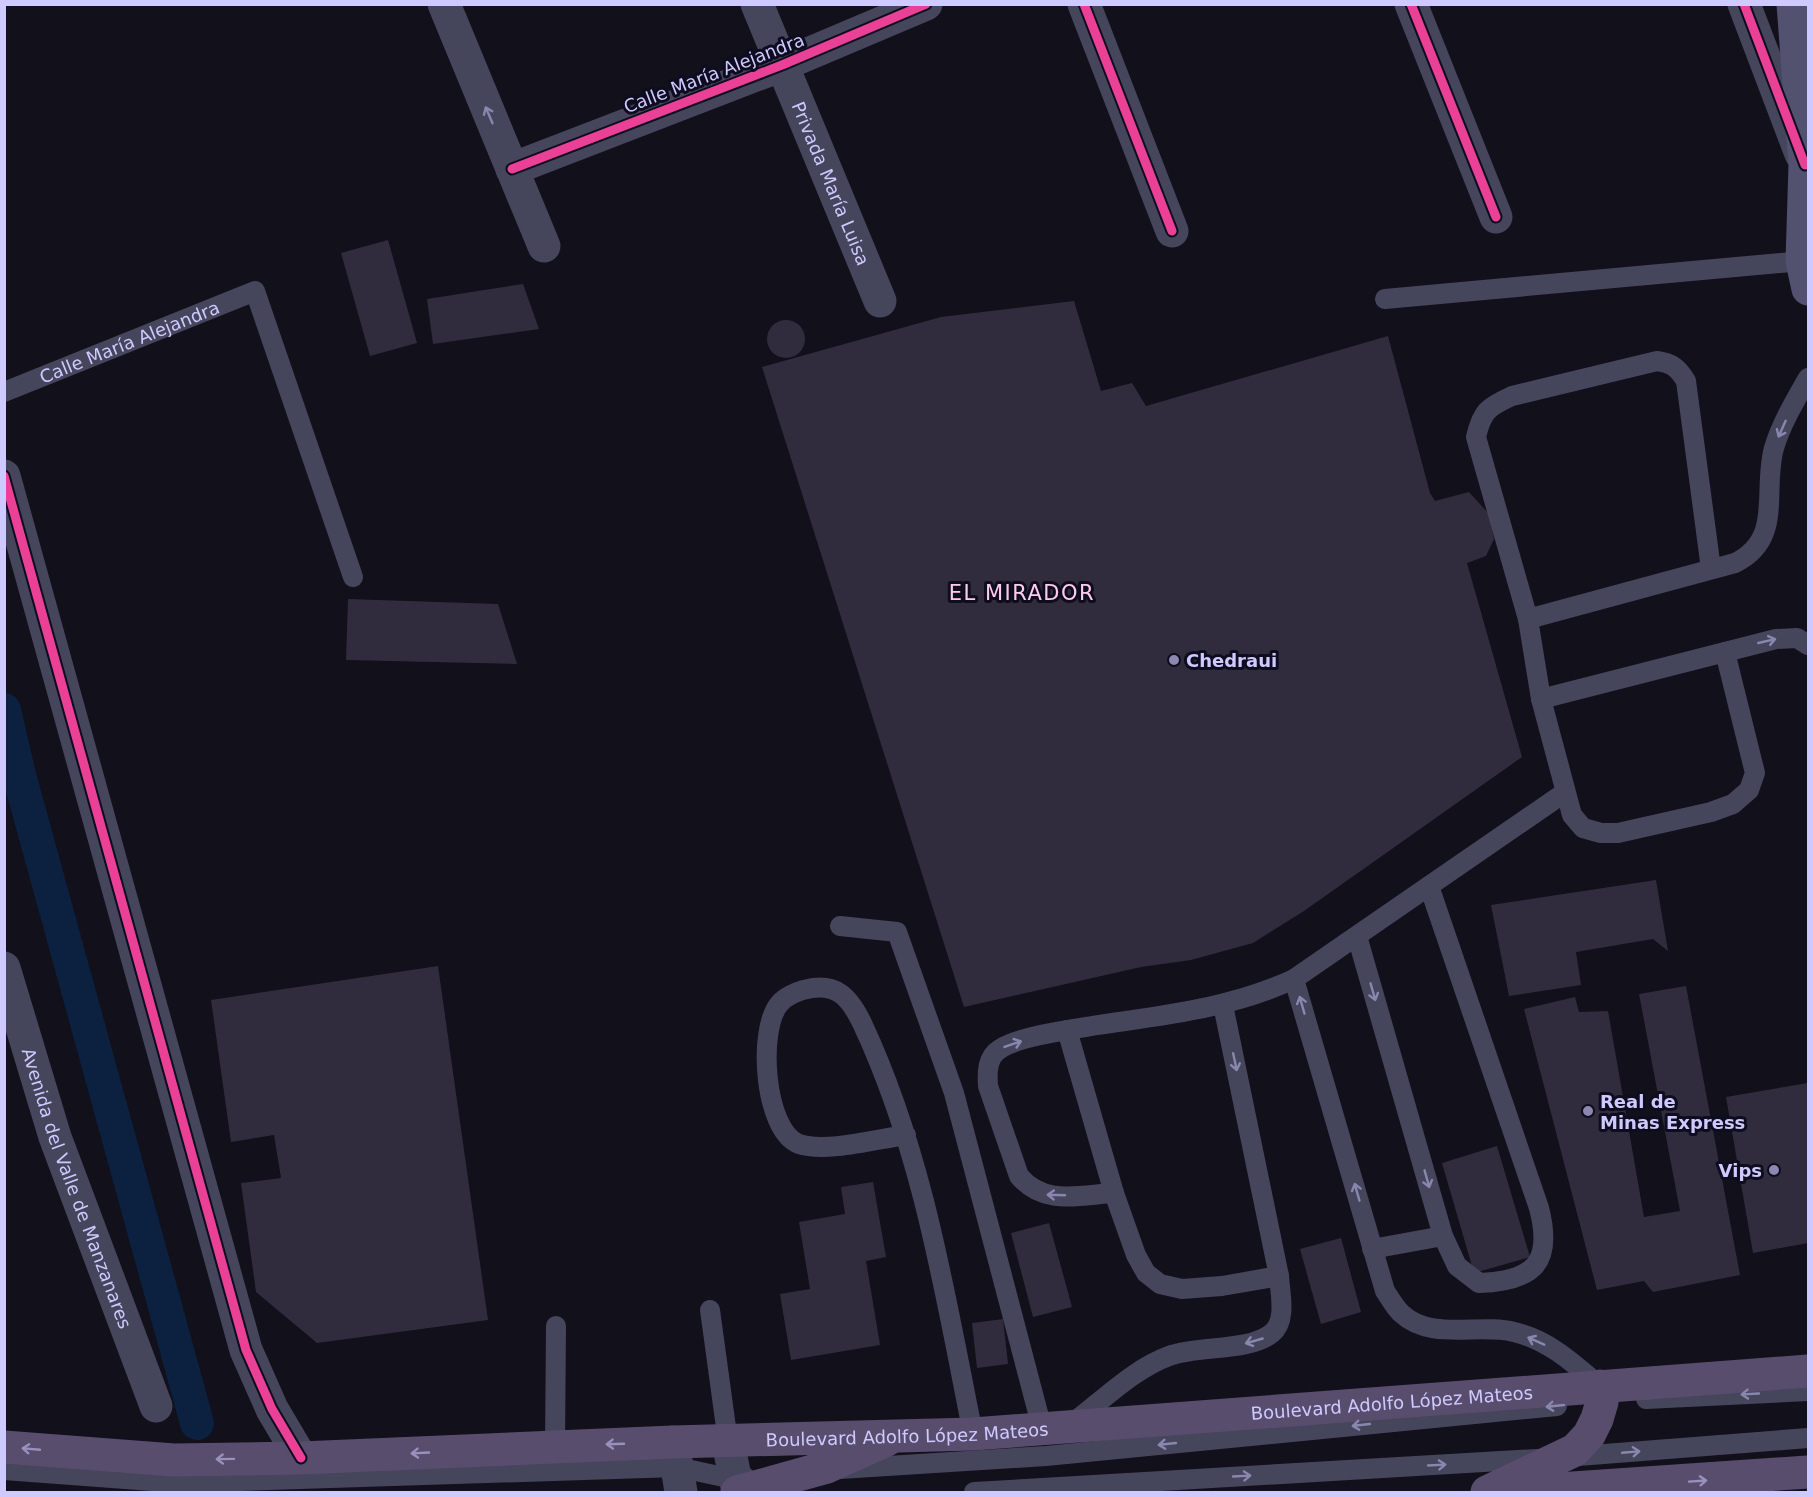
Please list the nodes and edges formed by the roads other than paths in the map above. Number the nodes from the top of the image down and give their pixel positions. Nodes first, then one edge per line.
1 (444, 4) edge
2 (757, 4) edge
3 (926, 4) edge
4 (1084, 4) edge
5 (1411, 4) edge
6 (1744, 4) edge
7 (1768, 4) edge
8 (1793, 4) edge
9 (1797, 63) junction
10 (782, 65) junction
11 (1805, 165) junction
12 (512, 169) junction
13 (1496, 217) dead end
14 (1172, 231) dead end
15 (544, 246) dead end
16 (1806, 272) edge
17 (1385, 300) dead end
18 (880, 301) dead end
19 (1809, 378) edge
20 (4, 392) edge
21 (4, 476) edge
22 (1711, 569) junction
23 (353, 577) dead end
24 (1528, 619) junction
25 (1809, 645) edge
26 (1725, 652) junction
27 (1541, 699) junction
28 (1564, 792) junction
29 (1429, 886) junction
30 (840, 926) dead end
31 (1357, 936) junction
32 (4, 968) edge
33 (1294, 979) junction
34 (1223, 1005) junction
35 (1067, 1030) junction
36 (906, 1135) junction
37 (1114, 1193) junction
38 (1443, 1236) junction
39 (1372, 1249) junction
40 (1279, 1276) junction
41 (710, 1310) dead end
42 (556, 1326) dead end
43 (1808, 1375) edge
44 (1601, 1394) junction
45 (156, 1406) dead end
46 (1055, 1427) junction
47 (973, 1434) junction
48 (897, 1435) junction
49 (1809, 1438) edge
50 (729, 1442) junction
51 (555, 1446) junction
52 (4, 1447) edge
53 (301, 1458) junction
54 (1553, 1458) junction
55 (677, 1467) edge
56 (4, 1470) edge
57 (812, 1471) junction
58 (1809, 1472) edge
59 (1658, 1488) edge
60 (736, 1489) edge
61 (974, 1492) edge
62 (1487, 1492) edge
63 (1514, 1492) edge

12 -> 1 street
2 - 10 street, Privada María Luisa
3 - 10 street, Calle María Alejandra
4 - 14 street
5 - 13 street
6 - 11 street
7 - 9 main road
8 - 9 main road
9 - 11 main road
10 - 12 street, Calle María Alejandra
10 - 18 street, Privada María Luisa
11 - 16 main road
12 - 15 street
16 - 17 lane
19 -> 22 lane
20 - 23 lane, Calle María Alejandra
21 - 53 street
22 - 24 lane
22 - 24 lane
24 - 27 lane
26 -> 25 lane
26 - 27 lane
26 - 28 lane
27 - 28 lane
28 - 29 lane
29 - 31 lane
29 - 38 lane
30 - 46 lane
31 - 33 lane
31 -> 38 lane
32 - 45 street, Avenida del Valle de Manzanares
33 - 34 lane
39 -> 33 lane
34 - 35 lane
34 -> 40 lane
35 - 37 lane
37 -> 35 lane
36 - 36 lane
36 - 47 lane
37 - 40 lane
38 - 39 lane
44 -> 39 lane
40 -> 46 lane
41 - 50 lane
42 - 51 lane
43 -> 44 main road, Boulevard Adolfo López Mateos
44 - 46 main road, Boulevard Adolfo López Mateos
44 - 54 main road
44 -> 57 lane
46 - 47 main road, Boulevard Adolfo López Mateos
47 - 48 main road, Boulevard Adolfo López Mateos
48 - 50 main road, Boulevard Adolfo López Mateos
48 - 57 main road
54 -> 49 lane
50 - 55 main road, Boulevard Adolfo López Mateos
50 - 60 street
51 -> 53 main road, Boulevard Adolfo López Mateos
55 -> 51 main road, Boulevard Adolfo López Mateos
53 -> 52 main road, Boulevard Adolfo López Mateos
61 -> 54 lane
54 - 62 main road
55 - 56 lane
55 - 60 lane
57 - 60 main road
59 -> 58 main road
59 - 63 main road

